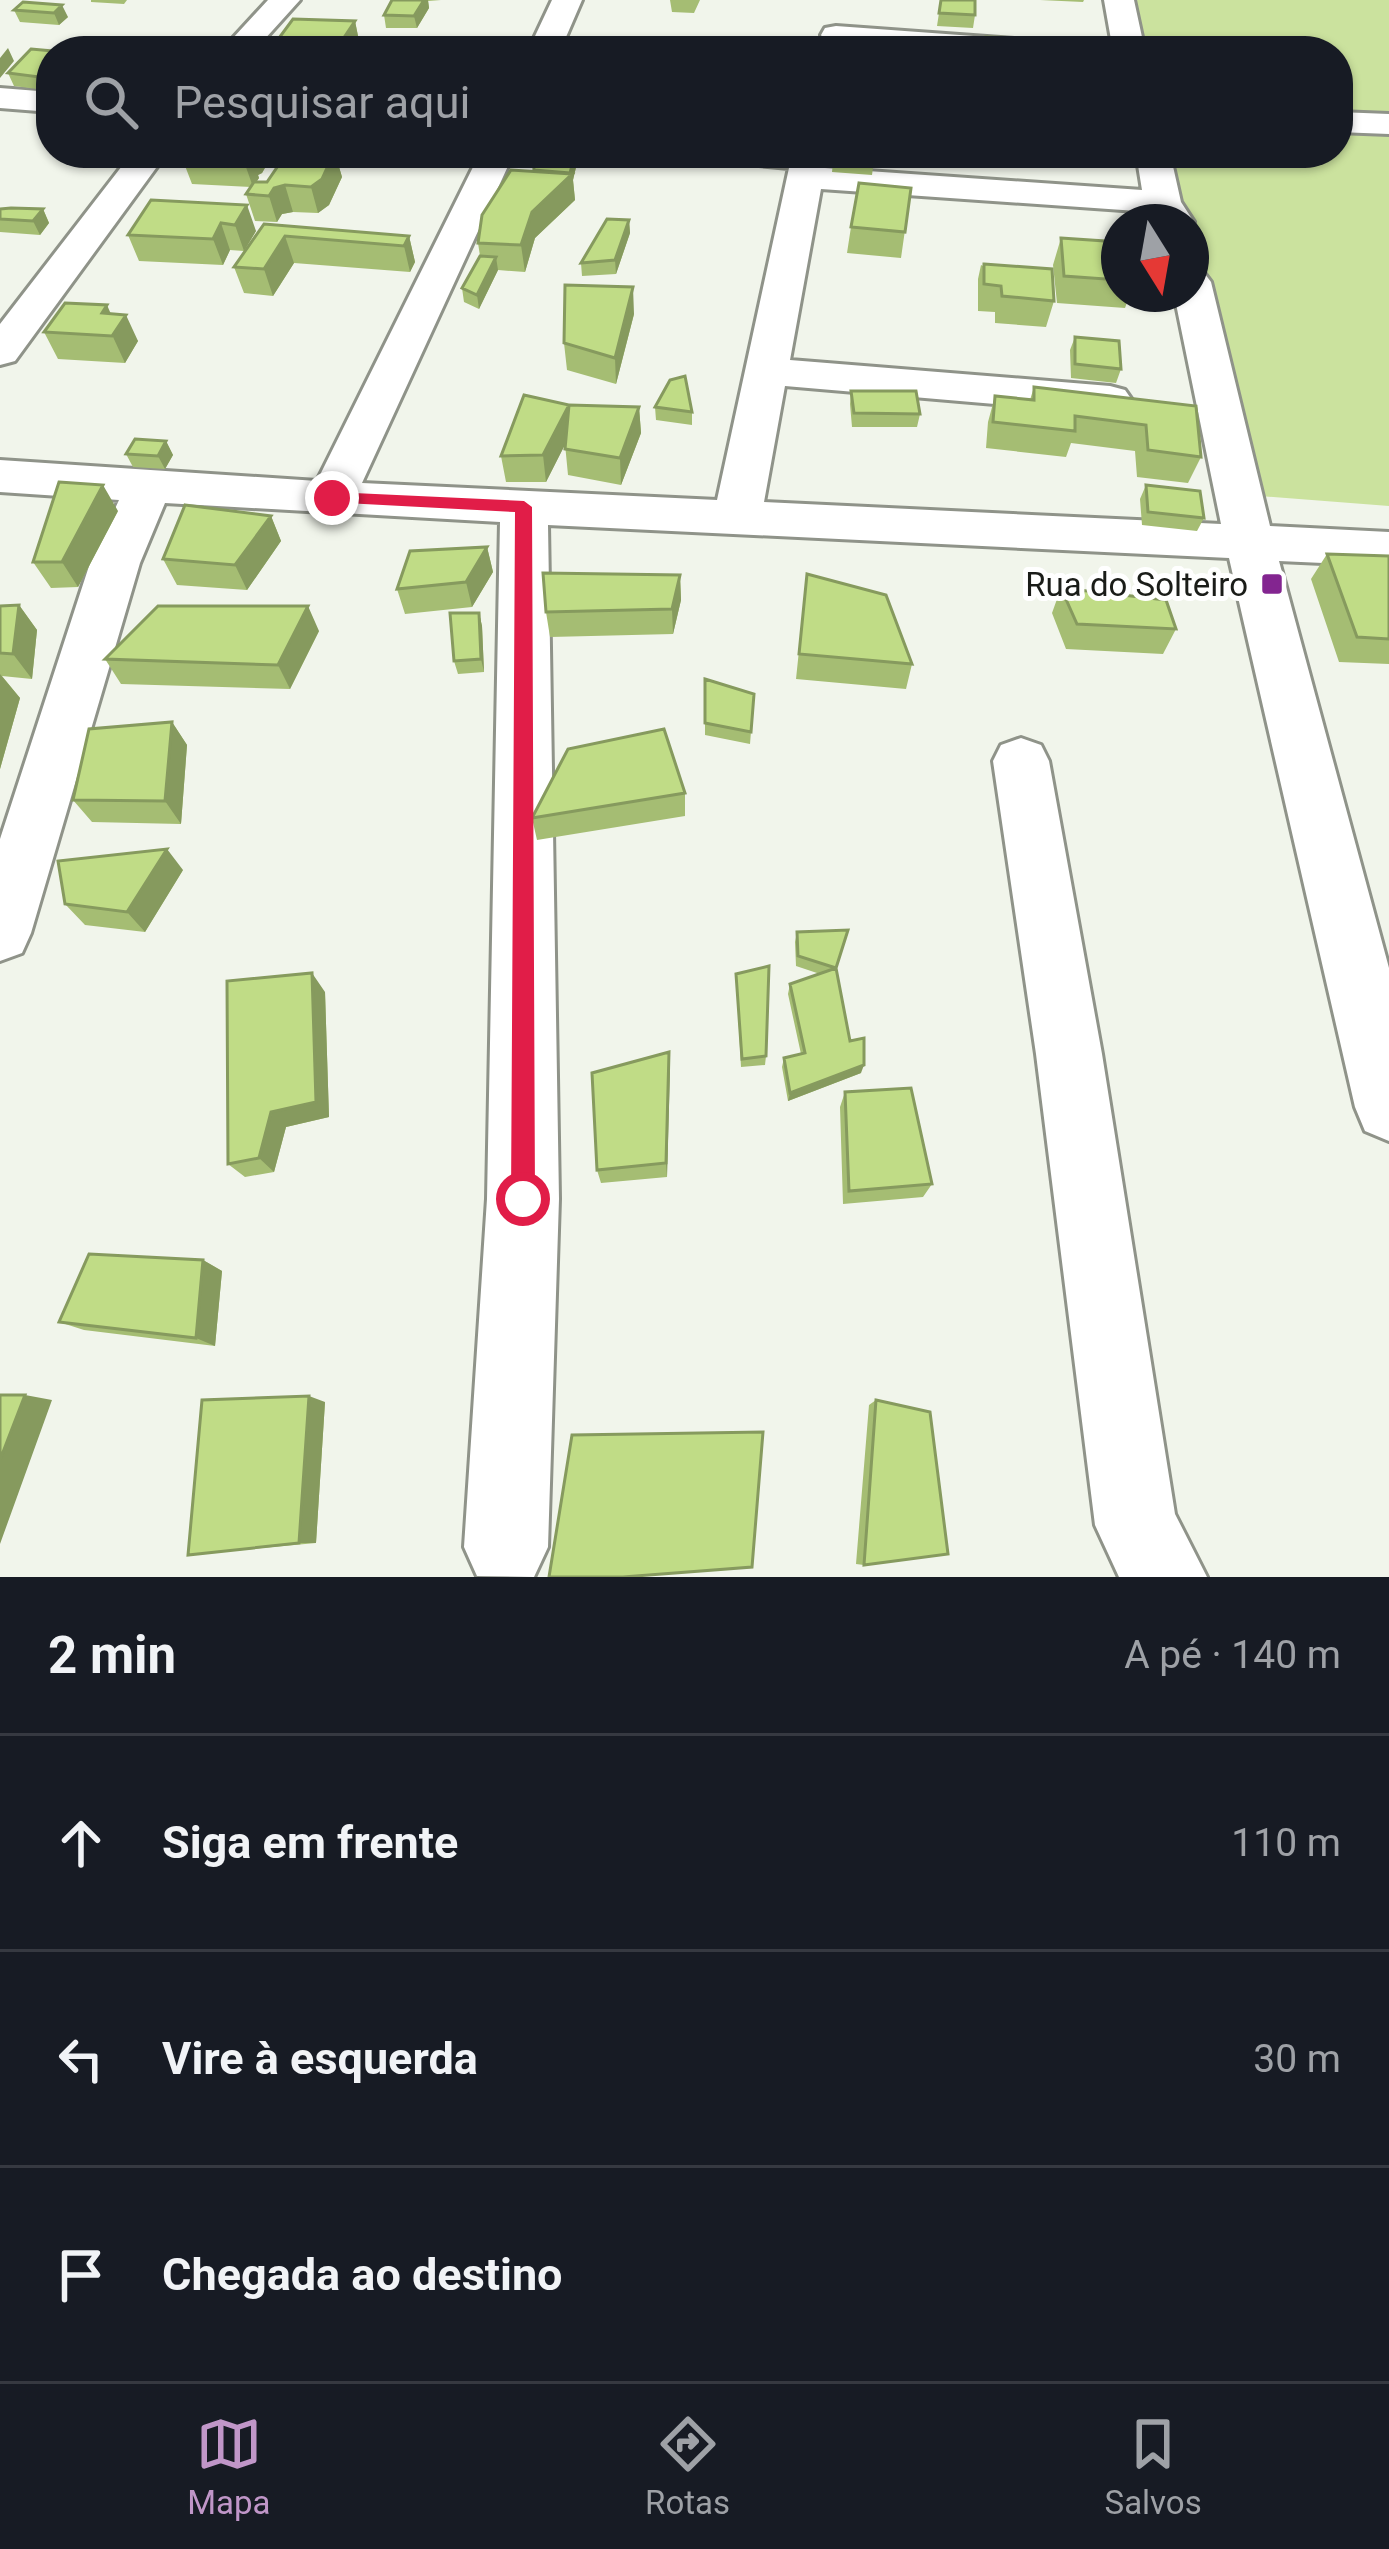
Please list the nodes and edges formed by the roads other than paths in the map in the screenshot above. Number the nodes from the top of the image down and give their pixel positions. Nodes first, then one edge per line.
1 (285, 0) edge
2 (568, 0) edge
3 (843, 0) edge
4 (1119, 0) edge
5 (251, 36) edge
6 (551, 36) edge
7 (835, 36) edge
8 (1126, 36) edge
9 (0, 98) edge
10 (36, 101) edge
11 (1353, 123) edge
12 (1389, 124) edge
13 (139, 168) edge
14 (490, 168) edge
15 (807, 168) edge
16 (845, 168) edge
17 (1157, 168) edge
18 (1110, 204) edge
19 (1167, 204) edge
20 (1197, 312) edge
21 (0, 352) edge
22 (768, 371) junction
23 (1216, 409) junction
24 (0, 476) edge
25 (149, 485) junction
26 (332, 498) junction
27 (524, 507) junction
28 (737, 519) junction
29 (1250, 544) junction
30 (1389, 549) edge
31 (1021, 761) dead end
32 (0, 933) edge
33 (1373, 958) edge
34 (1389, 1107) edge
35 (506, 1547) dead end
36 (1165, 1577) edge

1 - 5 street
2 - 6 street
3 - 7 street
4 - 8 street
9 - 10 street
11 - 12 street
13 - 21 street
14 - 26 street
15 - 22 street
16 - 18 street
17 - 19 street
20 - 23 street
22 - 23 street
22 - 28 street
23 - 29 street
24 - 25 street
25 - 26 street
25 - 32 street
26 - 27 street
27 - 28 street
27 - 35 street
28 - 29 street
29 - 30 street
29 - 33 street
31 - 36 street
33 - 34 street

